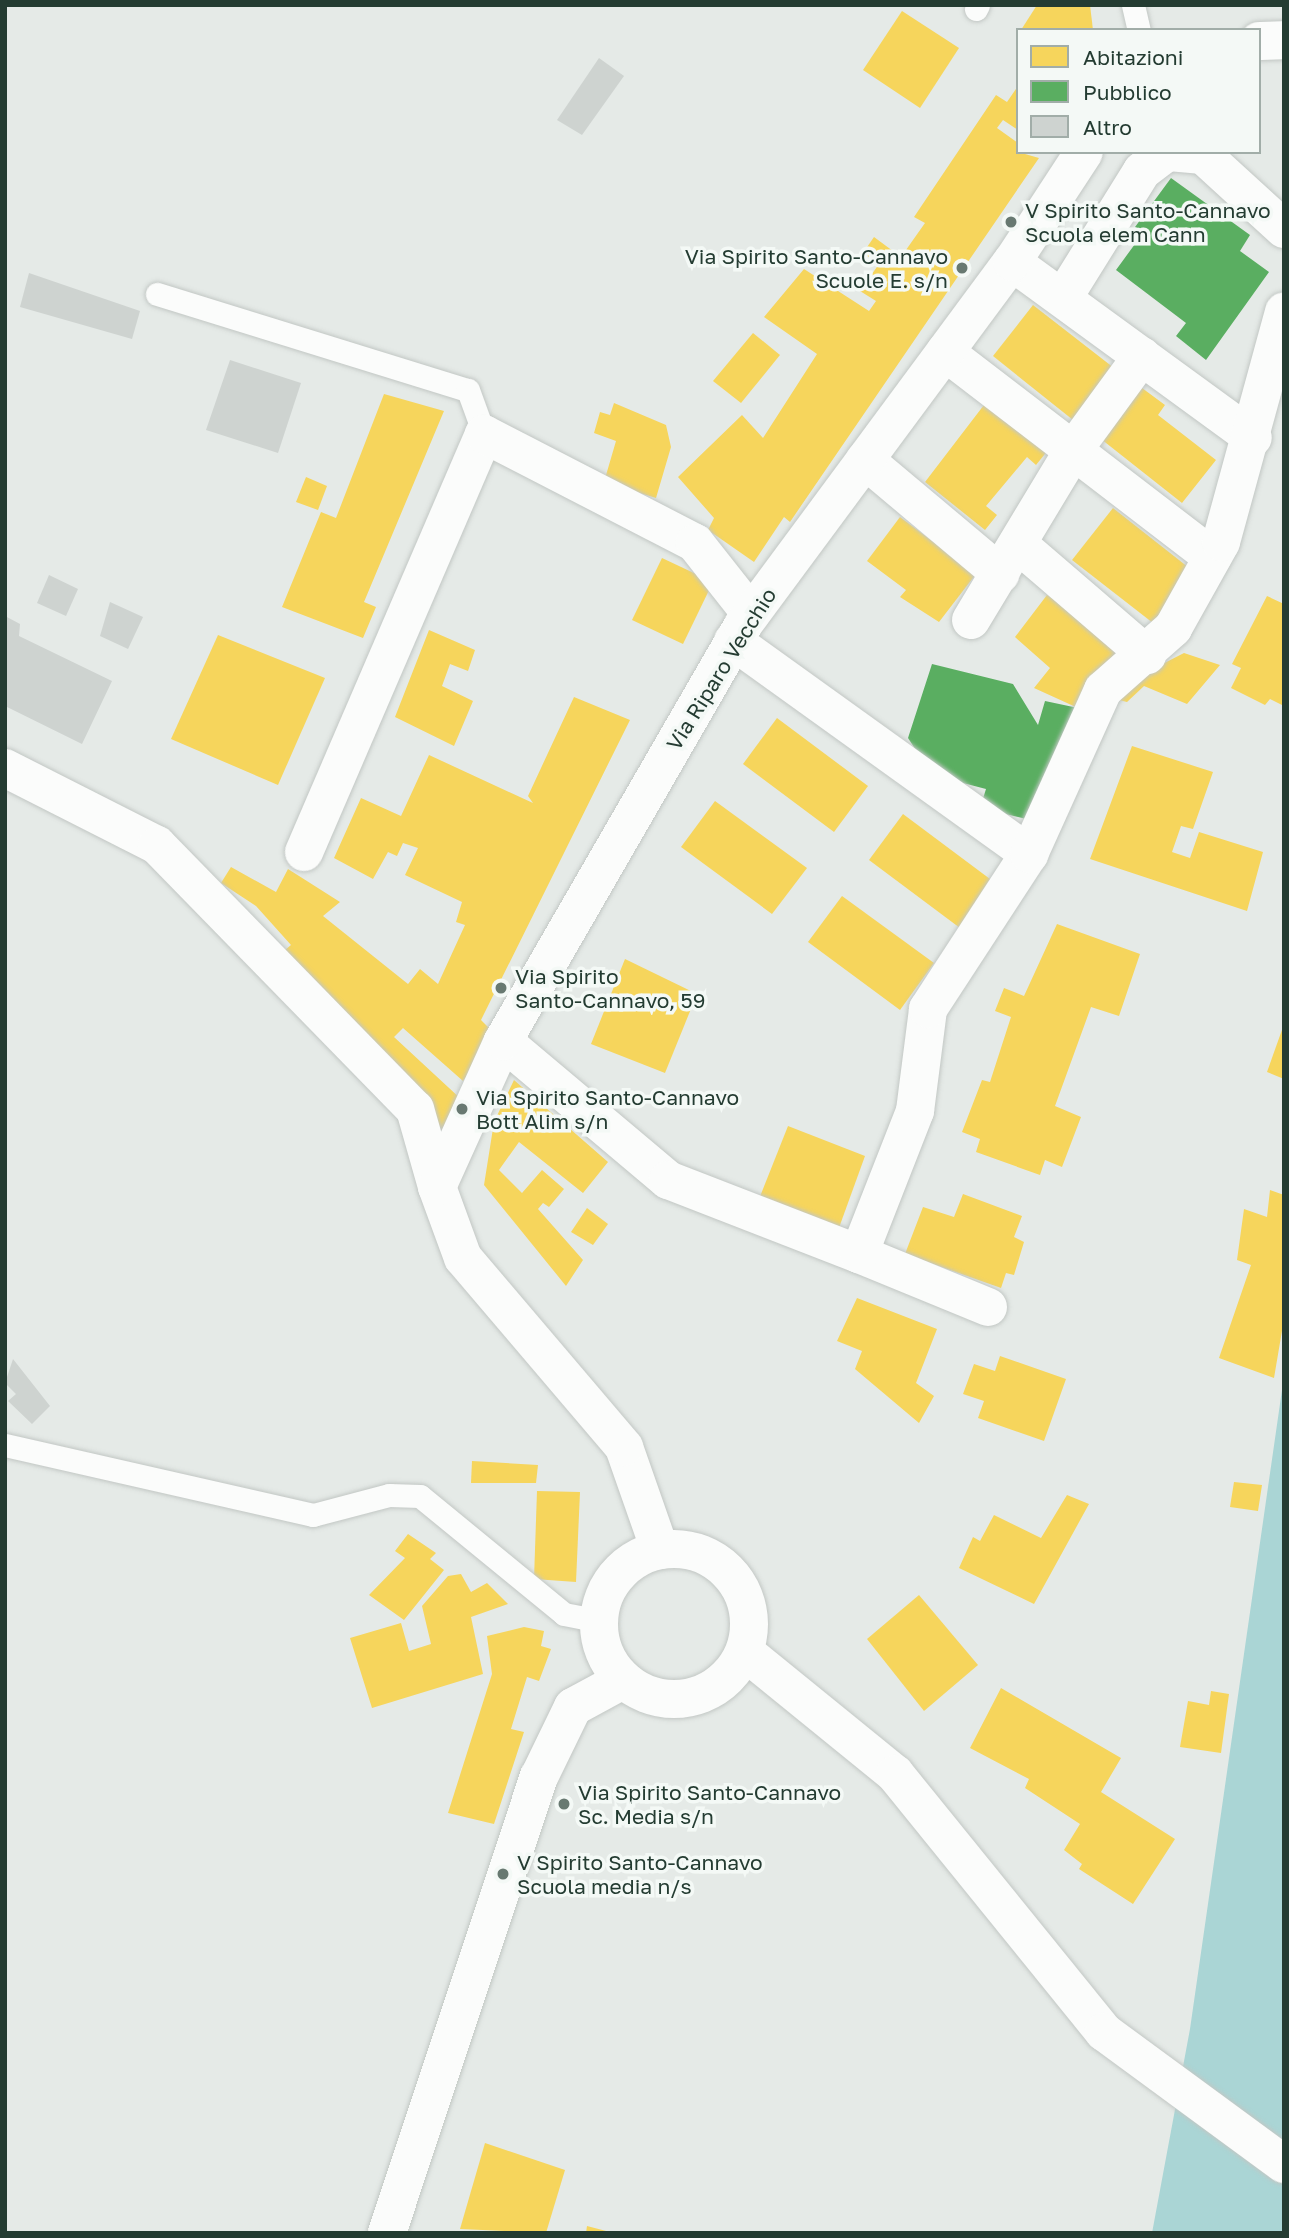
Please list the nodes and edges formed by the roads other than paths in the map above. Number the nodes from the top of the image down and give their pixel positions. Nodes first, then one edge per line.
1 (1133, 5) edge
2 (1139, 28) edge
3 (1284, 40) edge
4 (1261, 41) edge
5 (1083, 154) edge
6 (1165, 154) edge
7 (1191, 154) edge
8 (1284, 229) edge
9 (1012, 262) junction
10 (157, 294) dead end
11 (1063, 298) junction
12 (1284, 311) edge
13 (945, 352) junction
14 (1142, 356) junction
15 (484, 434) junction
16 (1253, 438) junction
17 (1074, 449) junction
18 (865, 460) junction
19 (1212, 557) junction
20 (1010, 559) junction
21 (971, 620) dead end
22 (742, 628) junction
23 (1147, 655) junction
24 (5, 768) edge
25 (304, 852) dead end
26 (1029, 854) junction
27 (503, 1041) junction
28 (438, 1186) junction
29 (859, 1254) junction
30 (988, 1307) dead end
31 (5, 1445) edge
32 (660, 1550) junction
33 (599, 1621) junction
34 (745, 1652) junction
35 (624, 1680) junction
36 (1284, 2164) edge
37 (387, 2233) edge

1 - 2 lane
3 - 4 street
5 - 9 street, Via Riparo Vecchio
6 - 11 street
7 - 8 street
9 - 11 street
9 - 13 street, Via Riparo Vecchio
10 - 15 lane
11 - 14 street
12 - 16 street
13 - 17 street
13 - 18 street, Via Riparo Vecchio
14 - 16 street
14 - 17 street
15 - 22 street
15 - 25 street
16 - 19 street
17 - 19 street
17 - 20 street
18 - 20 street
18 - 22 street, Via Riparo Vecchio
19 - 23 street
20 - 21 street
20 - 23 street
22 - 26 street
22 - 27 street, Via Riparo Vecchio
23 - 26 street
24 - 28 street
26 - 29 street
27 - 28 street, Via Riparo Vecchio
27 - 29 street
28 - 32 street
29 - 30 street
31 - 33 lane
32 - 33 street
32 - 34 street
33 - 35 street
34 - 35 street
34 - 36 street
35 - 37 street

